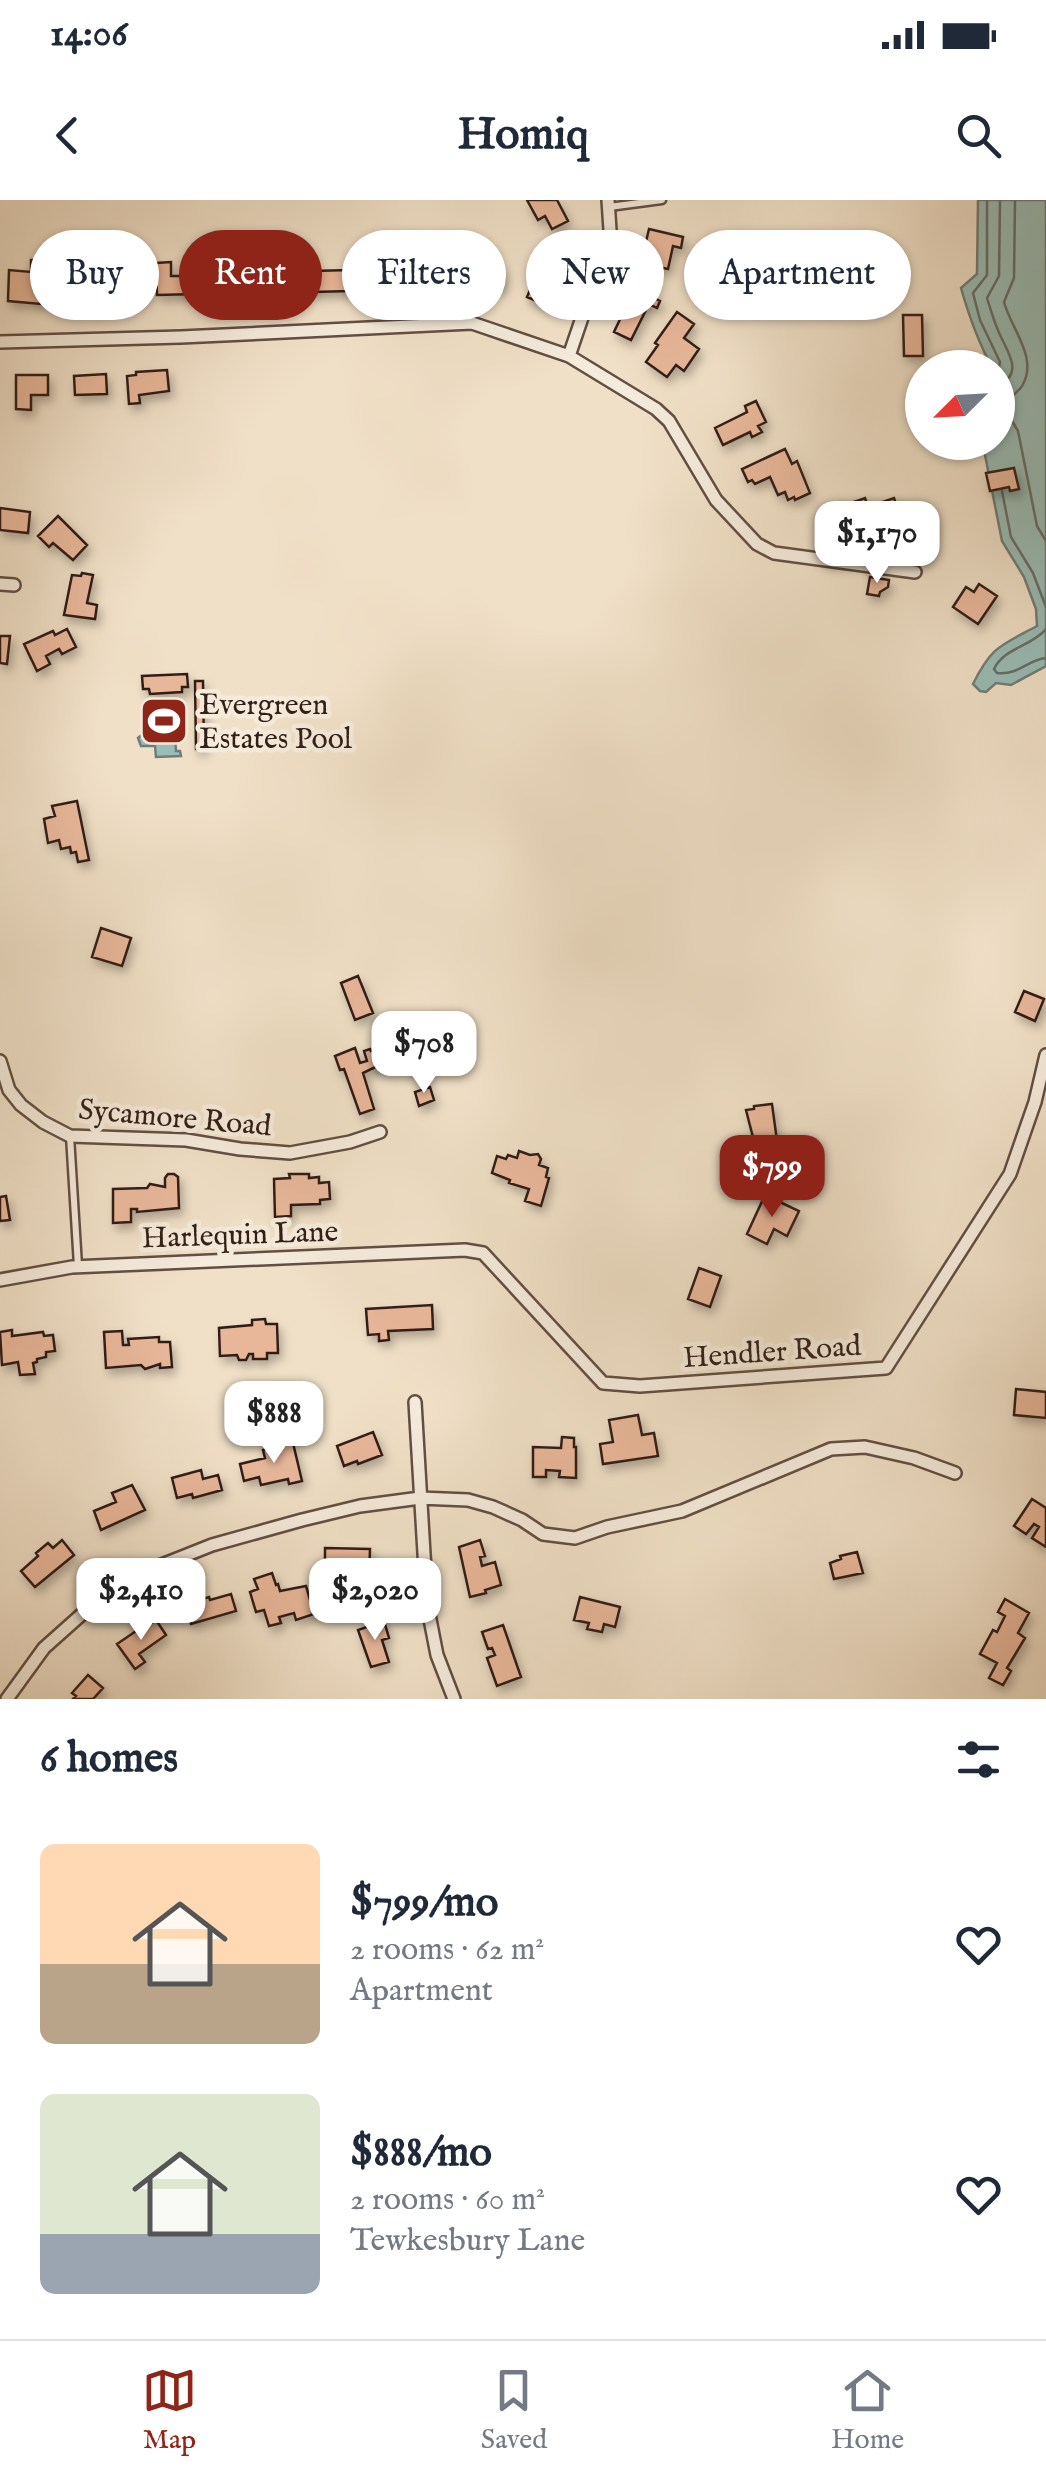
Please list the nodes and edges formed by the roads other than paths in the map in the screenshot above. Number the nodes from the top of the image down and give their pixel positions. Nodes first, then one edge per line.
1 (662, 200) edge
2 (609, 204) edge
3 (0, 342) edge
4 (570, 356) junction
5 (915, 572) dead end
6 (1046, 1055) edge
7 (0, 1061) edge
8 (380, 1132) dead end
9 (70, 1136) junction
10 (483, 1253) joint
11 (78, 1267) junction
12 (0, 1280) edge
13 (416, 1402) dead end
14 (955, 1473) dead end
15 (420, 1498) junction
16 (7, 1699) edge
17 (454, 1699) edge

1 - 2 lane
2 - 4 street
3 - 4 street
4 - 5 street
6 - 10 street, Hendler Road
7 - 9 street, Sycamore Road
8 - 9 street, Sycamore Road
9 - 11 lane
10 - 11 street, Harlequin Lane
11 - 12 street, Harlequin Lane
13 - 15 street
14 - 15 street
15 - 16 street
15 - 17 street

